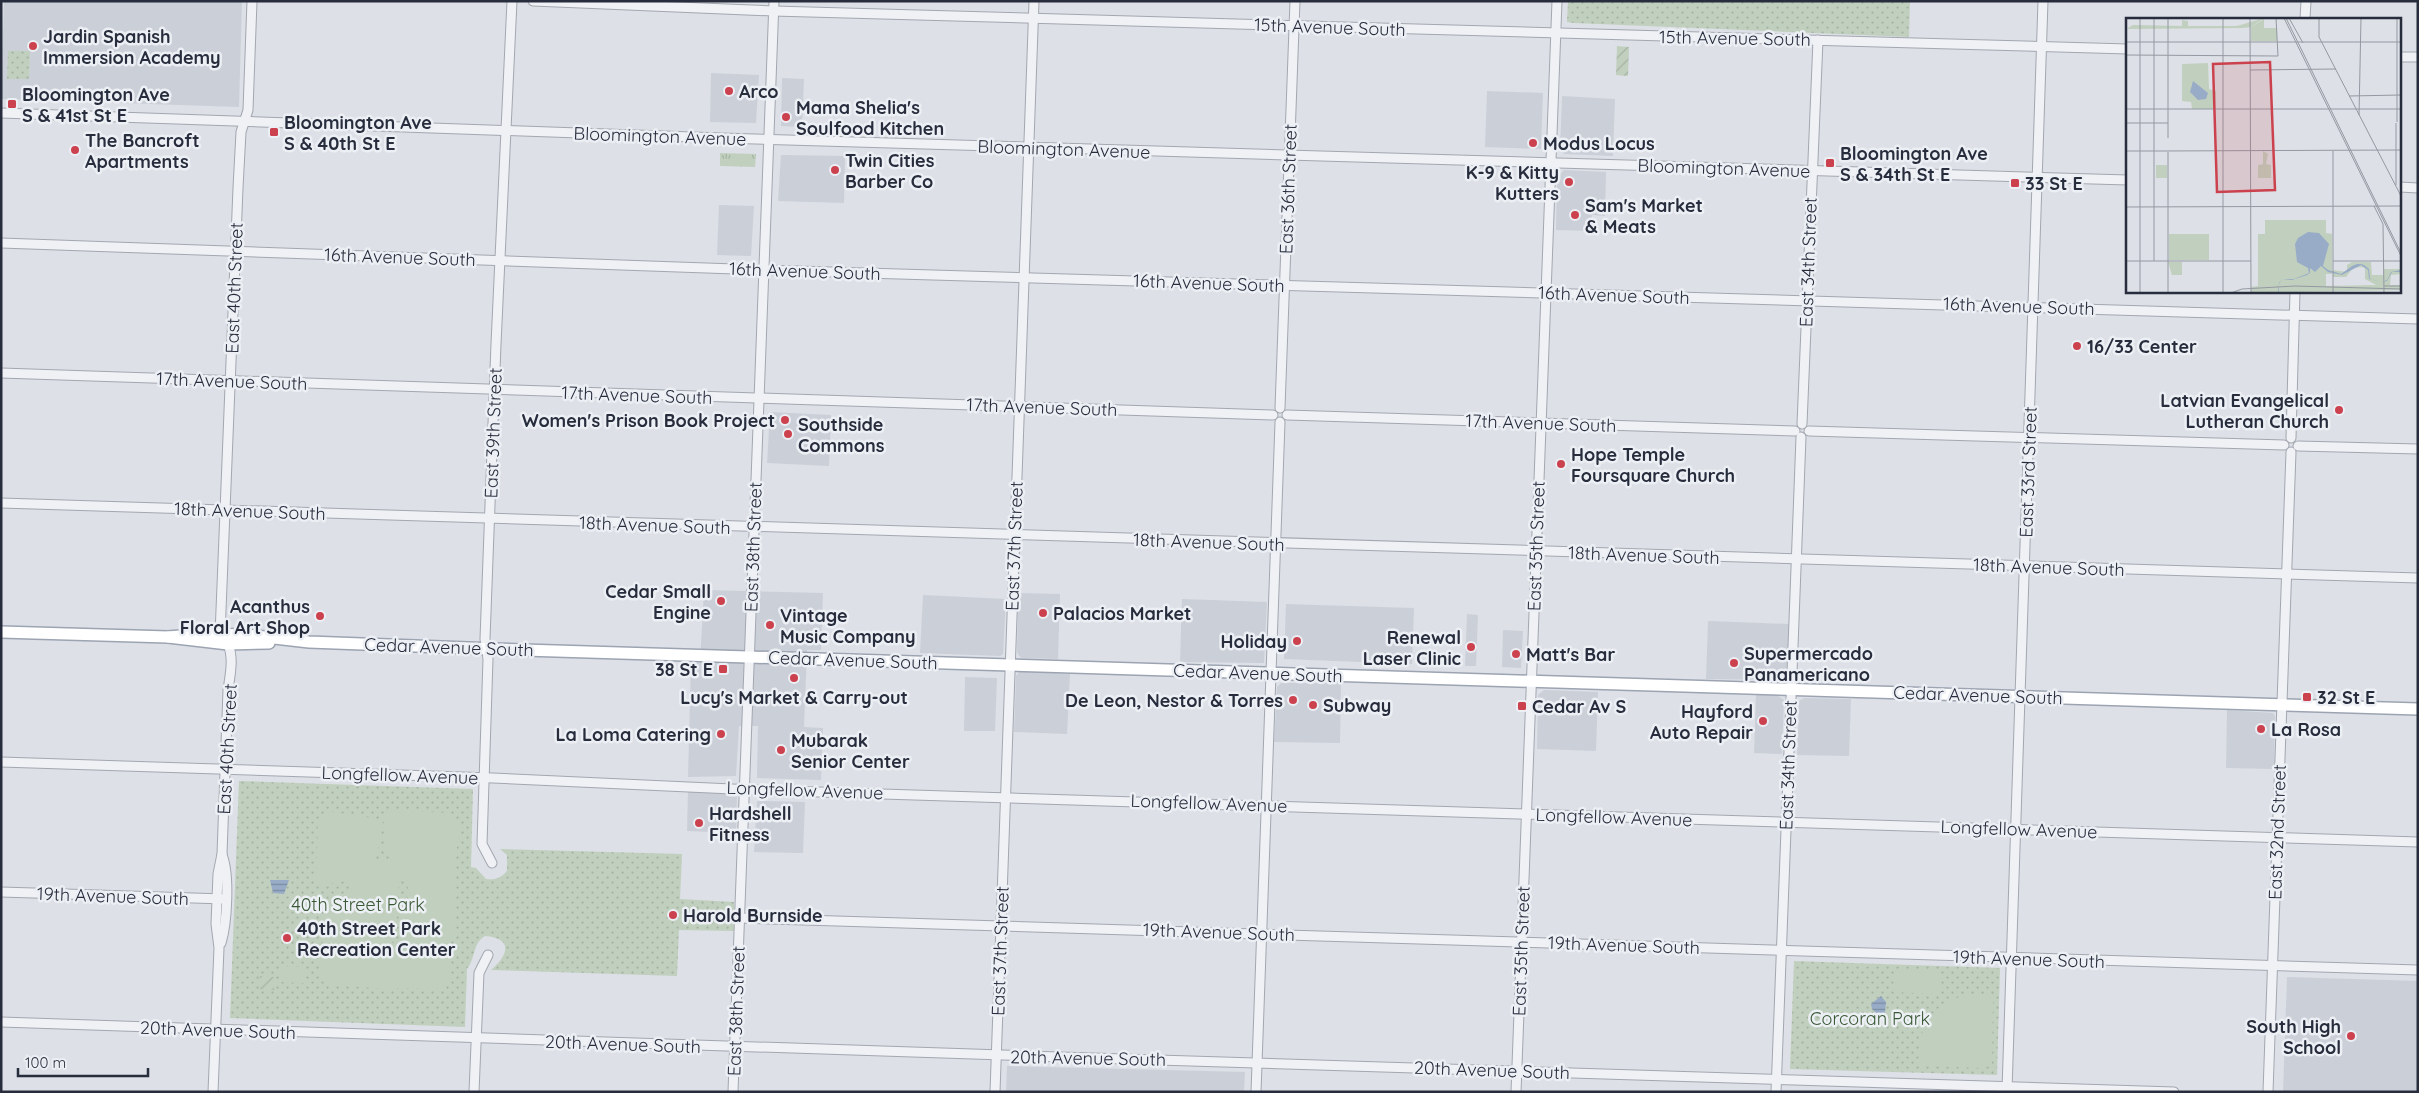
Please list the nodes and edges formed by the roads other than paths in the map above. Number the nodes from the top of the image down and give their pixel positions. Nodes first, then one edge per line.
1 (252, 1) edge
2 (512, 1) edge
3 (533, 1) edge
4 (1034, 1) edge
5 (1295, 1) edge
6 (1557, 1) edge
7 (2043, 1) edge
8 (2306, 1) edge
9 (773, 6) edge
10 (1034, 18) junction
11 (2305, 18) edge
12 (1295, 26) junction
13 (1556, 33) junction
14 (1818, 40) junction
15 (2042, 47) junction
16 (2126, 49) edge
17 (2402, 57) edge
18 (2418, 57) edge
19 (1, 113) edge
20 (244, 122) junction
21 (505, 130) junction
22 (768, 140) junction
23 (1029, 147) junction
24 (1289, 156) junction
25 (1550, 163) junction
26 (1811, 171) junction
27 (2038, 177) junction
28 (2126, 180) edge
29 (2402, 187) edge
30 (2418, 188) edge
31 (1, 244) edge
32 (236, 251) junction
33 (499, 260) junction
34 (763, 270) junction
35 (1025, 277) junction
36 (1285, 285) junction
37 (2295, 292) edge
38 (1546, 293) junction
39 (1806, 300) junction
40 (2034, 307) junction
41 (2295, 315) junction
42 (2418, 319) edge
43 (1, 373) edge
44 (231, 381) junction
45 (495, 390) junction
46 (758, 399) junction
47 (1018, 406) junction
48 (1282, 415) junction
49 (1541, 423) junction
50 (1802, 433) junction
51 (2029, 437) junction
52 (2291, 438) junction
53 (2298, 446) junction
54 (2287, 449) junction
55 (2418, 449) edge
56 (1, 503) edge
57 (226, 510) junction
58 (490, 520) junction
59 (754, 528) junction
60 (1014, 536) junction
61 (1276, 544) junction
62 (1536, 552) junction
63 (1796, 560) junction
64 (2025, 566) junction
65 (2286, 575) junction
66 (2418, 578) edge
67 (1, 632) edge
68 (220, 635) junction
69 (168, 637) junction
70 (308, 642) junction
71 (228, 644) junction
72 (487, 649) junction
73 (749, 657) junction
74 (1009, 665) junction
75 (1270, 674) junction
76 (1530, 682) junction
77 (1791, 690) junction
78 (2021, 696) junction
79 (2282, 706) junction
80 (2418, 709) edge
81 (1, 762) edge
82 (225, 770) junction
83 (484, 778) junction
84 (744, 789) junction
85 (1005, 797) junction
86 (1266, 805) junction
87 (1526, 814) junction
88 (1786, 823) junction
89 (2017, 828) junction
90 (2277, 838) junction
91 (2418, 842) edge
92 (492, 863) dead end
93 (1, 892) edge
94 (221, 899) junction
95 (740, 918) junction
96 (1000, 926) junction
97 (1262, 933) junction
98 (1522, 942) junction
99 (1781, 951) junction
100 (488, 955) dead end
101 (2012, 959) junction
102 (2272, 966) junction
103 (2418, 970) edge
104 (1, 1022) edge
105 (216, 1030) junction
106 (476, 1039) junction
107 (735, 1048) junction
108 (996, 1056) junction
109 (1258, 1062) junction
110 (1517, 1071) junction
111 (1776, 1079) junction
112 (2007, 1089) edge
113 (213, 1092) edge
114 (474, 1092) edge
115 (733, 1092) edge
116 (995, 1092) edge
117 (1256, 1092) edge
118 (1516, 1092) edge
119 (1776, 1092) edge
120 (2174, 1092) edge
121 (2268, 1092) edge

1 - 20 street, East 40th Street
2 - 21 street, East 39th Street
3 - 9 street, 15th Avenue South
4 - 10 street, East 37th Street
5 - 12 street, East 36th Street
6 - 13 street, East 35th Street
7 - 15 street, East 33rd Street
8 - 11 street
9 - 10 street, 15th Avenue South
9 - 22 street, East 38th Street
10 - 12 street, 15th Avenue South
10 - 23 street, East 37th Street
12 - 13 street, 15th Avenue South
12 - 24 street, East 36th Street
13 - 14 street, 15th Avenue South
13 - 25 street, East 35th Street
14 - 15 street, 15th Avenue South
14 - 26 street, East 34th Street
15 - 16 street, 15th Avenue South
15 - 27 street, East 33rd Street
17 - 18 street
19 - 20 street, Bloomington Avenue
20 - 21 street, Bloomington Avenue
20 - 32 street, East 40th Street
21 - 22 street, Bloomington Avenue
21 - 33 street, East 39th Street
22 - 23 street, Bloomington Avenue
22 - 34 street, East 38th Street
23 - 24 street, Bloomington Avenue
23 - 35 street, East 37th Street
24 - 25 street, Bloomington Avenue
24 - 36 street, East 36th Street
25 - 26 street, Bloomington Avenue
25 - 38 street, East 35th Street
26 - 27 street, Bloomington Avenue
26 - 39 street, East 34th Street
27 - 28 street, Bloomington Avenue
27 - 40 street, East 33rd Street
29 - 30 street
31 - 32 street, 16th Avenue South
32 - 33 street, 16th Avenue South
32 - 44 street, East 40th Street
33 - 34 street, 16th Avenue South
33 - 45 street, East 39th Street
34 - 35 street, 16th Avenue South
34 - 46 street, East 38th Street
35 - 36 street, 16th Avenue South
35 - 47 street, East 37th Street
36 - 38 street, 16th Avenue South
36 - 48 street, East 36th Street
37 - 41 street
38 - 39 street, 16th Avenue South
38 - 49 street, East 35th Street
39 - 40 street, 16th Avenue South
39 - 50 street, East 34th Street
40 - 41 street, 16th Avenue South
40 - 51 street, East 33rd Street
41 - 42 street, 16th Avenue South
41 - 52 street
43 - 44 street, 17th Avenue South
44 - 45 street, 17th Avenue South
44 - 57 street, East 40th Street
45 - 46 street, 17th Avenue South
45 - 58 street, East 39th Street
46 - 47 street, 17th Avenue South
46 - 59 street, East 38th Street
47 - 48 street, 17th Avenue South
47 - 60 street, East 37th Street
48 - 49 street, 17th Avenue South
48 - 61 street, East 36th Street
49 - 50 street, 17th Avenue South
49 - 62 street, East 35th Street
50 - 51 street, 17th Avenue South
50 - 63 street, East 34th Street
51 - 54 street, 17th Avenue South
51 - 64 street, East 33rd Street
52 - 53 street
52 - 54 street
53 - 54 street
53 - 55 street
54 - 65 street, East 32nd Street
56 - 57 street, 18th Avenue South
57 - 58 street, 18th Avenue South
57 - 68 street, East 40th Street
58 - 59 street, 18th Avenue South
58 - 72 street, East 39th Street
59 - 60 street, 18th Avenue South
59 - 73 street, East 38th Street
60 - 61 street, 18th Avenue South
60 - 74 street, East 37th Street
61 - 62 street, 18th Avenue South
61 - 75 street, East 36th Street
62 - 63 street, 18th Avenue South
62 - 76 street, East 35th Street
63 - 64 street, 18th Avenue South
63 - 77 street, East 34th Street
64 - 65 street, 18th Avenue South
64 - 78 street, East 33rd Street
65 - 66 street, 18th Avenue South
65 - 79 street, East 32nd Street
67 - 69 main road, Cedar Avenue South
68 - 69 main road, Cedar Avenue South
68 - 70 main road, Cedar Avenue South
69 - 71 main road, Cedar Avenue South
70 - 71 main road, Cedar Avenue South
70 - 72 main road, Cedar Avenue South
71 - 82 street, East 40th Street
72 - 73 main road, Cedar Avenue South
72 - 83 street, East 39th Street
73 - 74 main road, Cedar Avenue South
73 - 84 street, East 38th Street
74 - 75 main road, Cedar Avenue South
74 - 85 street, East 37th Street
75 - 76 main road, Cedar Avenue South
75 - 86 street, East 36th Street
76 - 77 main road, Cedar Avenue South
76 - 87 street, East 35th Street
77 - 78 main road, Cedar Avenue South
77 - 88 street, East 34th Street
78 - 79 main road, Cedar Avenue South
78 - 89 street, East 33rd Street
79 - 80 main road, Cedar Avenue South
79 - 90 street, East 32nd Street
81 - 82 street, Longfellow Avenue
82 - 83 street, Longfellow Avenue
82 - 94 street, East 40th Street
83 - 84 street, Longfellow Avenue
83 - 92 street, East 39th Street
84 - 85 street, Longfellow Avenue
84 - 95 street, East 38th Street
85 - 86 street, Longfellow Avenue
85 - 96 street, East 37th Street
86 - 87 street, Longfellow Avenue
86 - 97 street, East 36th Street
87 - 88 street, Longfellow Avenue
87 - 98 street, East 35th Street
88 - 89 street, Longfellow Avenue
88 - 99 street, East 34th Street
89 - 90 street, Longfellow Avenue
89 - 101 street, East 33rd Street
90 - 91 street, Longfellow Avenue
90 - 102 street, East 32nd Street
93 - 94 street, 19th Avenue South
94 - 105 street, East 40th Street
95 - 96 street, 19th Avenue South
95 - 107 street, East 38th Street
96 - 97 street, 19th Avenue South
96 - 108 street, East 37th Street
97 - 98 street, 19th Avenue South
97 - 109 street, East 36th Street
98 - 99 street, 19th Avenue South
98 - 110 street, East 35th Street
99 - 101 street, 19th Avenue South
99 - 111 street, East 34th Street
100 - 106 street
101 - 102 street, 19th Avenue South
101 - 112 street, East 33rd Street
102 - 103 street, 19th Avenue South
102 - 121 street, East 32nd Street
104 - 105 street, 20th Avenue South
105 - 106 street, 20th Avenue South
105 - 113 street, East 40th Street
106 - 107 street, 20th Avenue South
106 - 114 street
107 - 108 street, 20th Avenue South
107 - 115 street, East 38th Street
108 - 109 street, 20th Avenue South
108 - 116 street, East 37th Street
109 - 110 street, 20th Avenue South
109 - 117 street, East 36th Street
110 - 111 street, 20th Avenue South
110 - 118 street, East 35th Street
111 - 112 street, 20th Avenue South
111 - 119 street, East 34th Street
112 - 120 street, 20th Avenue South

